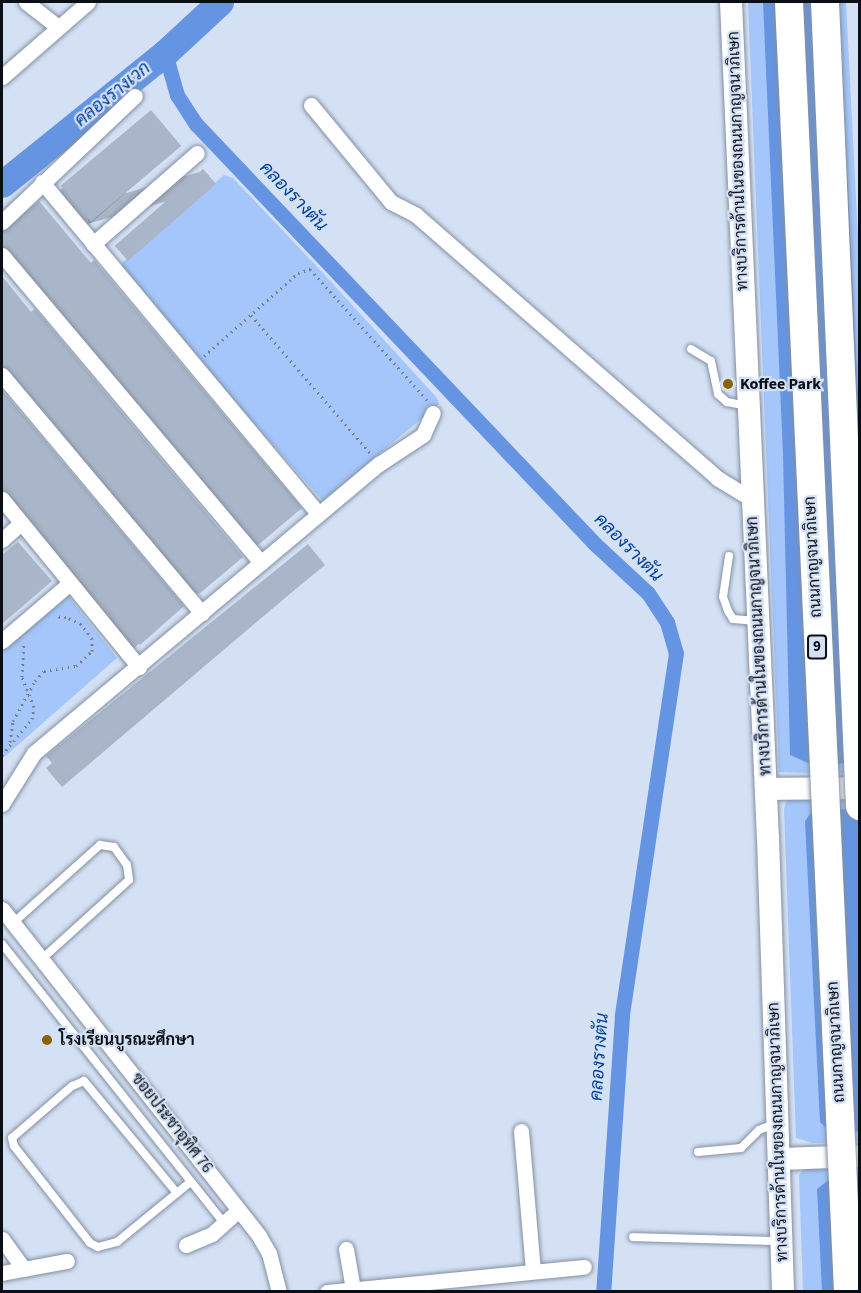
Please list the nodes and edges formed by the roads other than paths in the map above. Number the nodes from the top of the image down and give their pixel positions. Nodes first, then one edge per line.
1 (26, 2) edge
2 (88, 2) edge
3 (731, 2) edge
4 (789, 2) edge
5 (825, 2) edge
6 (58, 27) junction
7 (2, 77) edge
8 (135, 96) dead end
9 (311, 105) dead end
10 (197, 153) dead end
11 (42, 182) junction
12 (2, 222) edge
13 (93, 243) junction
14 (2, 255) edge
15 (691, 348) dead end
16 (2, 375) edge
17 (749, 407) junction
18 (433, 413) road end
19 (2, 499) edge
20 (753, 500) junction
21 (319, 514) junction
22 (21, 523) junction
23 (2, 540) edge
24 (729, 555) dead end
25 (261, 563) junction
26 (70, 583) junction
27 (202, 613) junction
28 (758, 621) junction
29 (2, 641) edge
30 (139, 667) junction
31 (860, 788) edge
32 (766, 789) junction
33 (2, 804) edge
34 (860, 806) edge
35 (2, 909) edge
36 (13, 922) junction
37 (2, 944) edge
38 (42, 959) junction
39 (778, 1123) junction
40 (521, 1131) dead end
41 (698, 1152) dead end
42 (860, 1156) edge
43 (779, 1160) junction
44 (189, 1183) junction
45 (177, 1193) junction
46 (239, 1210) junction
47 (223, 1222) junction
48 (633, 1237) dead end
49 (2, 1239) edge
50 (782, 1241) junction
51 (186, 1245) dead end
52 (346, 1249) dead end
53 (67, 1261) dead end
54 (584, 1267) dead end
55 (24, 1269) junction
56 (533, 1270) junction
57 (2, 1273) edge
58 (353, 1289) junction
59 (279, 1292) edge
60 (327, 1292) edge
61 (783, 1292) edge
62 (848, 1292) edge

1 - 6 street
2 - 6 street
3 - 17 main road, ทางบริการด้านในของถนนกาญจนาภิเษก
4 - 62 highway, ถนนกาญจนาภิเษก / 9, bridge
5 - 34 highway, 9, bridge
6 - 7 street
8 - 11 street
9 - 20 street
10 - 13 street
11 - 12 street
11 - 13 street
13 - 21 street
14 - 25 street
15 - 17 lane
16 - 27 street
17 - 20 main road, ทางบริการด้านในของถนนกาญจนาภิเษก
18 - 21 street
19 - 22 street
20 - 28 main road, ทางบริการด้านในของถนนกาญจนาภิเษก
21 - 25 street
22 - 23 street
22 - 26 street
24 - 28 lane
25 - 27 street
26 - 29 street
26 - 30 street
27 - 30 street
28 - 32 main road, ทางบริการด้านในของถนนกาญจนาภิเษก
30 - 33 street
31 - 32 main road
32 - 39 main road, ทางบริการด้านในของถนนกาญจนาภิเษก
35 - 36 street, ซอยประชาอุทิศ 76
36 - 38 street, ซอยประชาอุทิศ 76
36 - 38 lane
37 - 44 lane
38 - 46 street, ซอยประชาอุทิศ 76
39 - 41 lane
39 - 43 main road, ทางบริการด้านในของถนนกาญจนาภิเษก
40 - 56 street
42 - 43 main road
43 - 50 main road, ทางบริการด้านในของถนนกาญจนาภิเษก
44 - 45 lane
44 - 47 lane
45 - 45 lane
46 - 47 street
46 - 59 street, ซอยประชาอุทิศ 76
47 - 51 street
48 - 50 lane
49 - 55 street
50 - 61 main road, ทางบริการด้านในของถนนกาญจนาภิเษก
52 - 58 street
53 - 55 street
54 - 56 street
55 - 57 street
56 - 58 street
58 - 60 street

